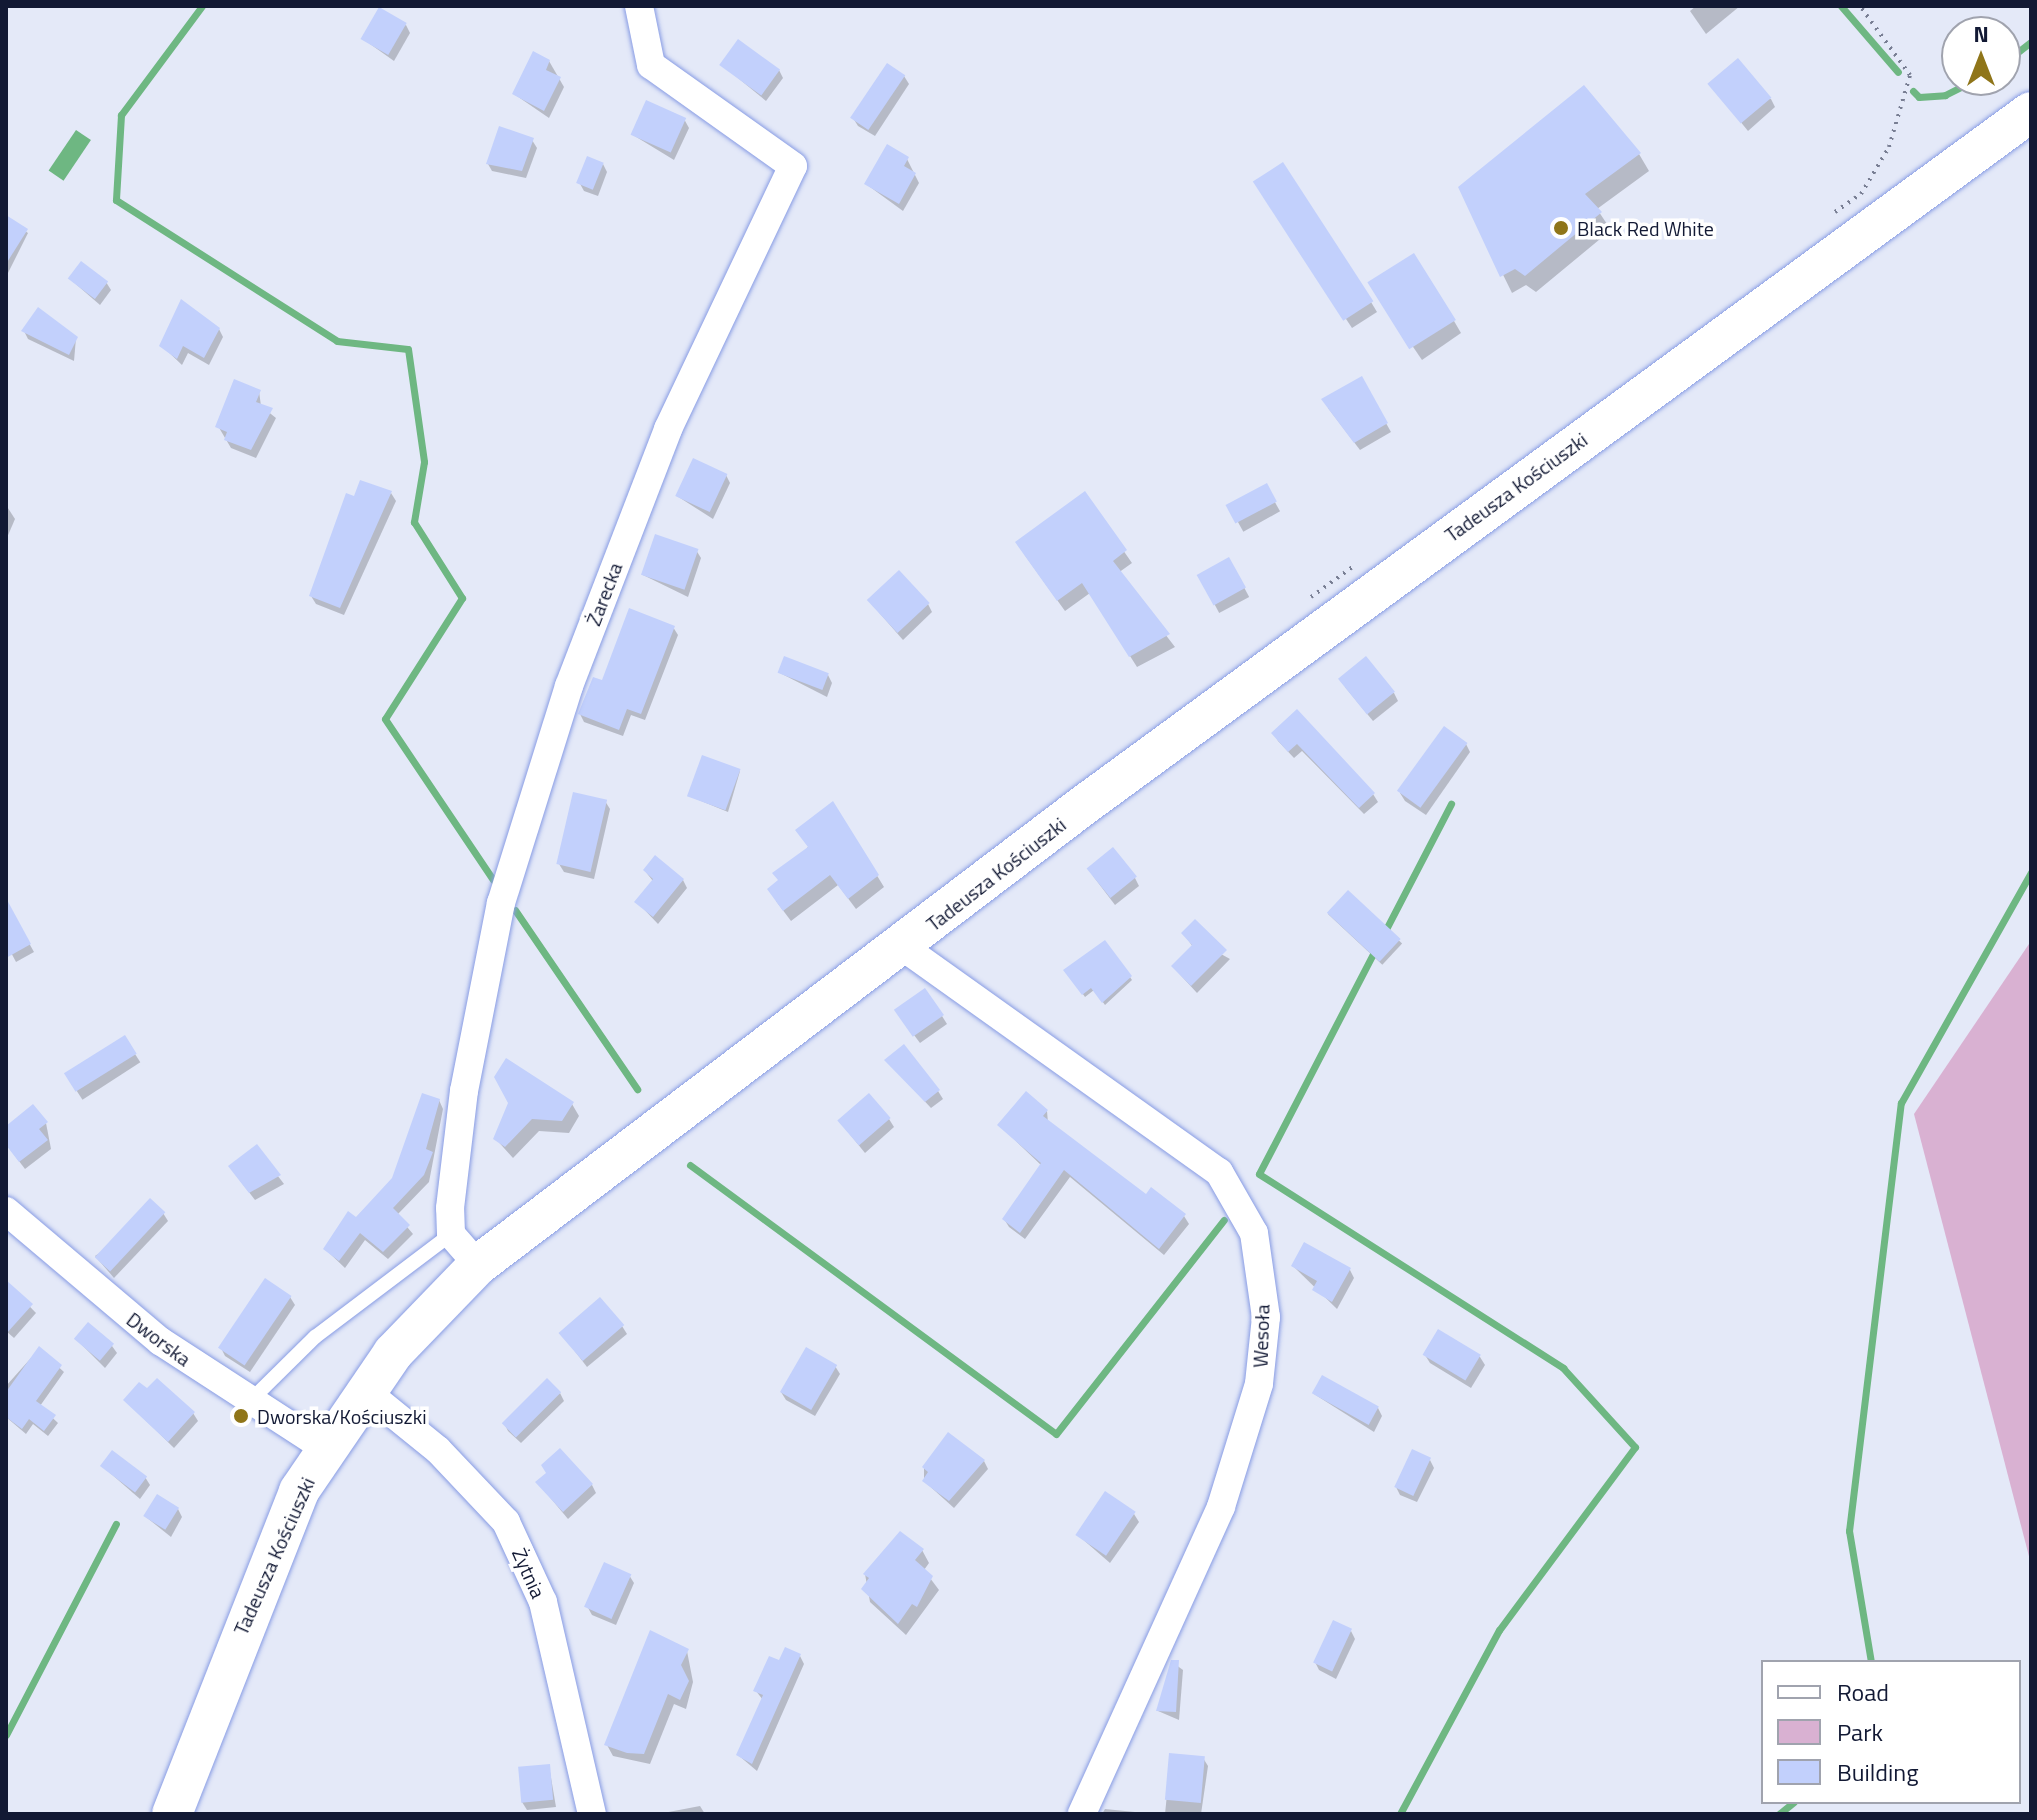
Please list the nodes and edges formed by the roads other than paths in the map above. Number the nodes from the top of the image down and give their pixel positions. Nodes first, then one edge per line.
1 (639, 6) edge
2 (2027, 114) edge
3 (903, 947) junction
4 (6, 1211) edge
5 (451, 1234) junction
6 (478, 1265) junction
7 (364, 1390) junction
8 (249, 1403) junction
9 (325, 1448) junction
10 (172, 1814) edge
11 (592, 1814) edge
12 (1082, 1814) edge

1 - 5 street, Żarecka
2 - 3 main road, Tadeusza Kościuszki
3 - 6 main road, Tadeusza Kościuszki
3 - 12 street, Wesoła
4 - 8 street, Dworska
5 - 6 street
5 - 8 lane
6 - 7 main road, Tadeusza Kościuszki
7 - 9 main road, Tadeusza Kościuszki
7 - 11 street, Żytnia
8 - 9 street, Dworska
9 - 10 main road, Tadeusza Kościuszki

